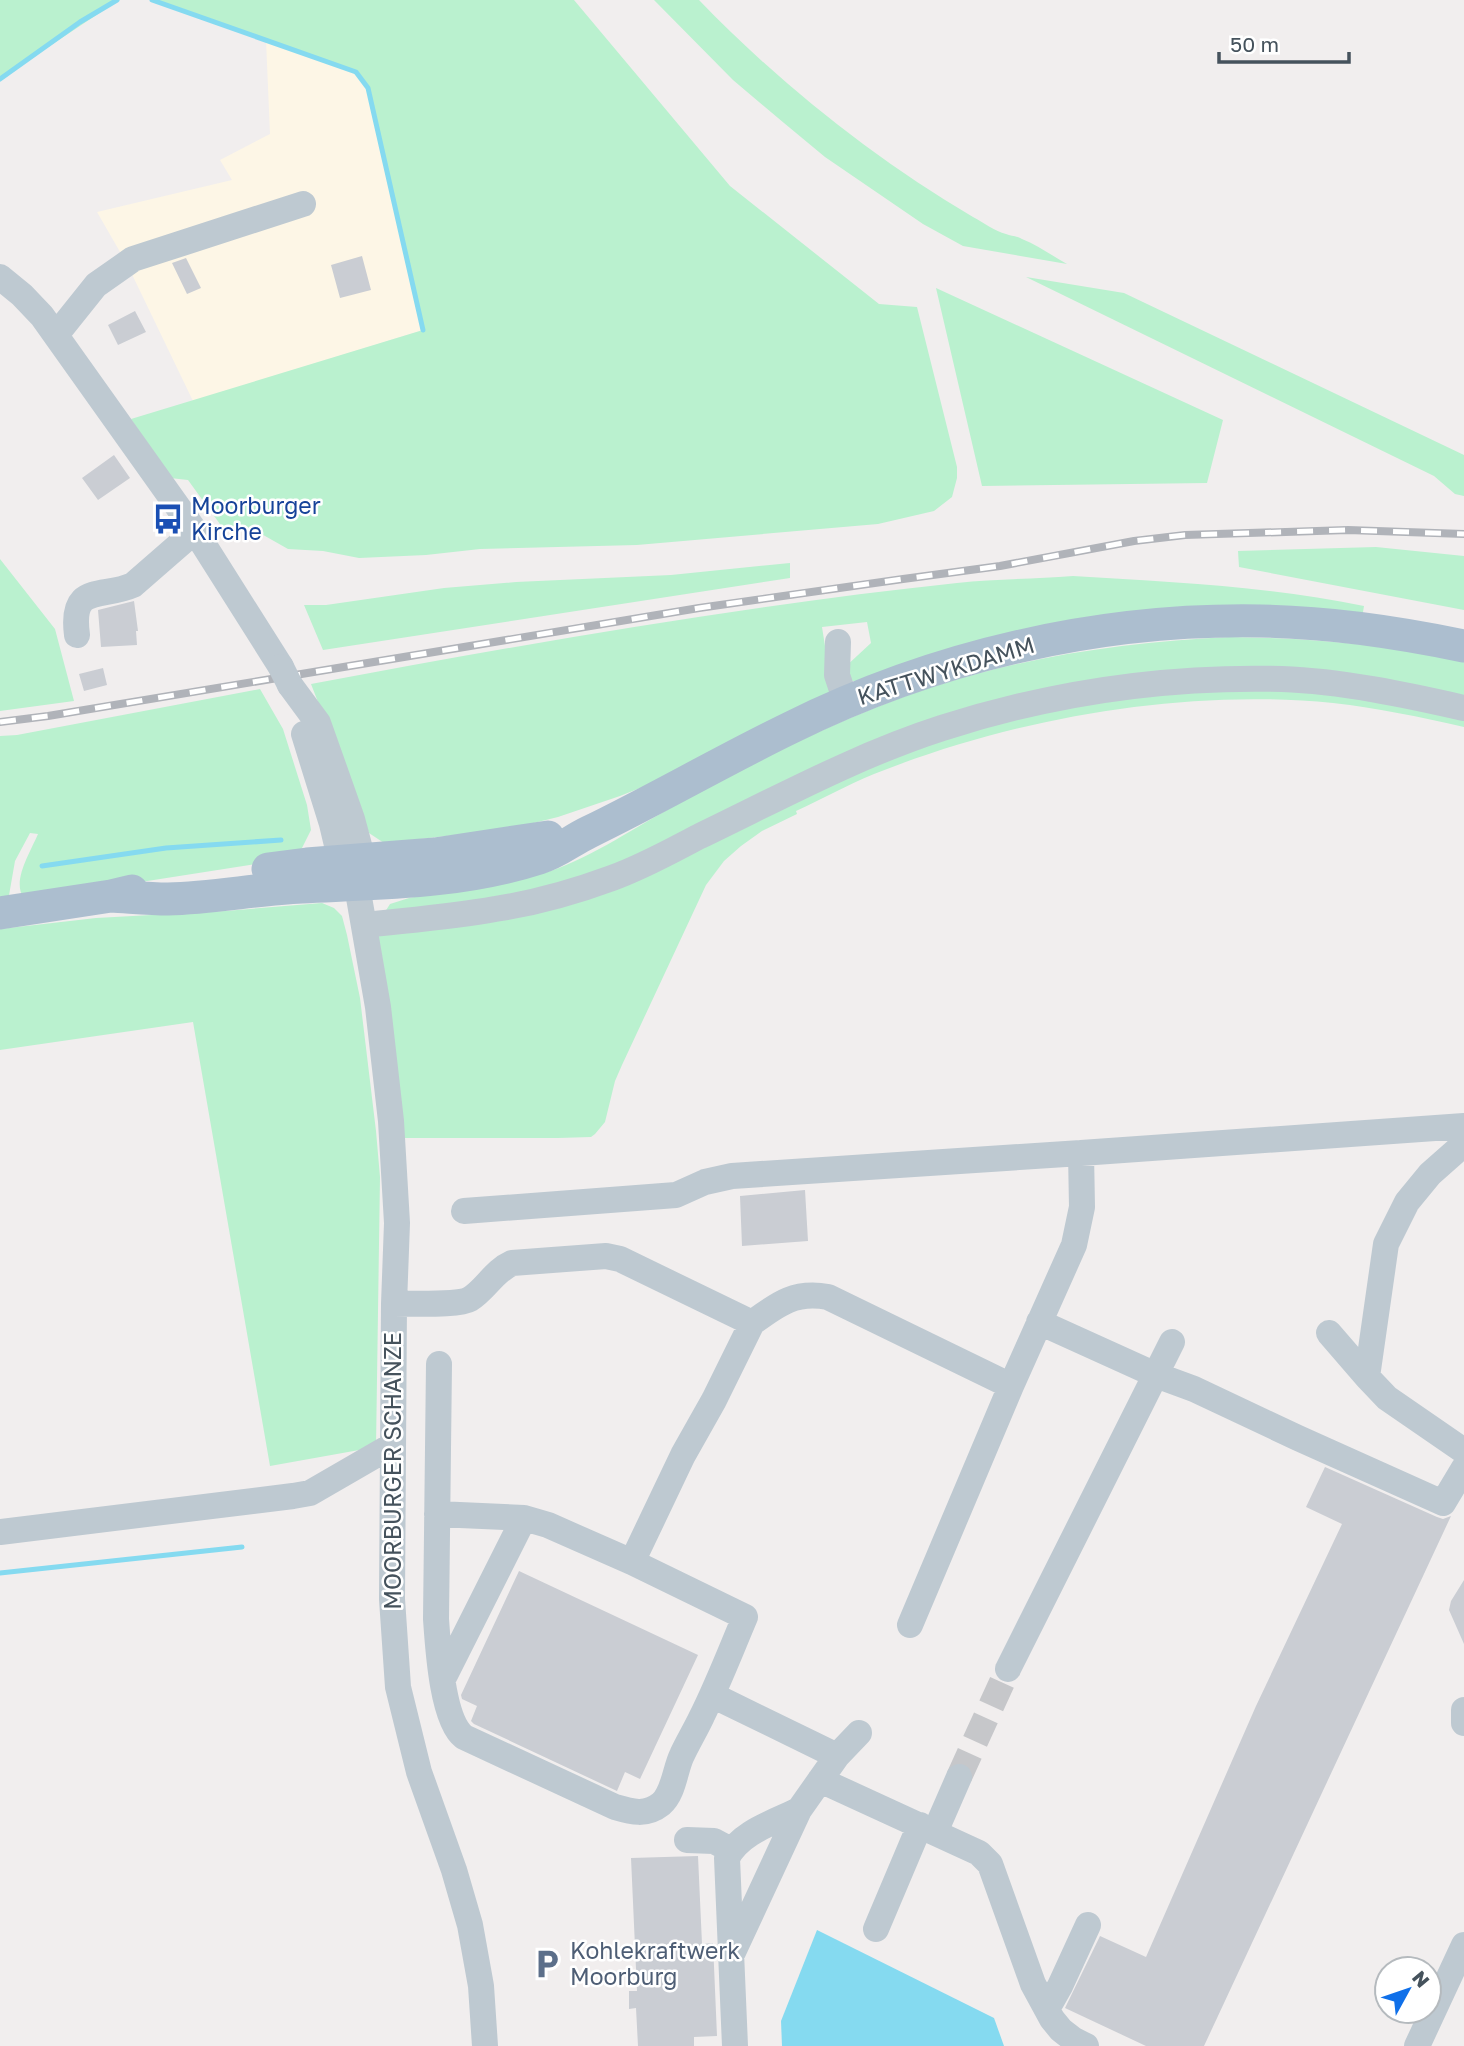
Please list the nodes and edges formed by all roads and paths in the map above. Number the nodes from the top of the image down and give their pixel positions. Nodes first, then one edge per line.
1 (303, 204) dead end
2 (0, 277) edge
3 (56, 335) junction
4 (195, 531) junction
5 (77, 635) dead end
6 (838, 642) dead end
7 (1464, 646) edge
8 (846, 702) junction
9 (1464, 708) edge
10 (354, 869) junction
11 (0, 914) edge
12 (364, 925) junction
13 (1464, 1126) edge
14 (1464, 1144) edge
15 (1081, 1153) junction
16 (464, 1211) dead end
17 (394, 1304) junction
18 (1039, 1322) junction
19 (752, 1323) junction
20 (1329, 1333) dead end
21 (1172, 1342) dead end
22 (439, 1364) dead end
23 (1156, 1375) junction
24 (1367, 1377) junction
25 (1011, 1386) junction
26 (393, 1445) junction
27 (1464, 1451) edge
28 (1464, 1468) edge
29 (437, 1514) junction
30 (524, 1518) junction
31 (0, 1532) edge
32 (632, 1562) junction
33 (909, 1625) dead end
34 (1008, 1669) tunnel mouth
35 (443, 1679) junction
36 (712, 1696) junction
37 (1464, 1710) edge
38 (1464, 1723) edge
39 (859, 1733) dead end
40 (837, 1756) junction
41 (959, 1777) tunnel mouth
42 (820, 1780) junction
43 (799, 1811) junction
44 (928, 1829) junction
45 (687, 1840) dead end
46 (731, 1850) junction
47 (1088, 1926) dead end
48 (876, 1929) dead end
49 (1464, 1945) edge
50 (732, 1954) junction
51 (1047, 2009) junction
52 (485, 2046) edge
53 (735, 2046) edge
54 (1086, 2046) edge
55 (1417, 2046) edge

1 - 3 street
2 - 3 street, MOORBURGER SCHANZE
3 - 4 street, MOORBURGER SCHANZE
4 - 5 street
4 - 10 street, MOORBURGER SCHANZE
6 - 8 street
7 - 8 main road, KATTWYKDAMM
8 - 10 main road, KATTWYKDAMM
9 - 12 street
10 - 11 main road, KATTWYKDAMM
10 - 12 street, MOORBURGER SCHANZE
12 - 17 street, MOORBURGER SCHANZE
13 - 15 street
14 - 24 street
15 - 16 street
15 - 18 street
17 - 19 street
17 - 26 street, MOORBURGER SCHANZE
18 - 23 street
18 - 25 street
19 - 25 street
19 - 32 street
20 - 24 street
21 - 23 street
22 - 29 street
23 - 28 street
23 - 34 street
24 - 27 street
25 - 33 street
26 - 31 street
26 - 52 street, MOORBURGER SCHANZE
29 - 30 street
29 - 35 street
30 - 32 street
30 - 35 street
32 - 36 street
35 - 36 street
36 - 40 street
37 - 38 street
39 - 40 street
40 - 42 street
41 - 44 street
42 - 43 street
42 - 44 street
43 - 46 street
43 - 50 street
44 - 48 street
44 - 51 street
45 - 46 street
46 - 50 street
47 - 51 street
49 - 55 street
50 - 53 street
51 - 54 street

